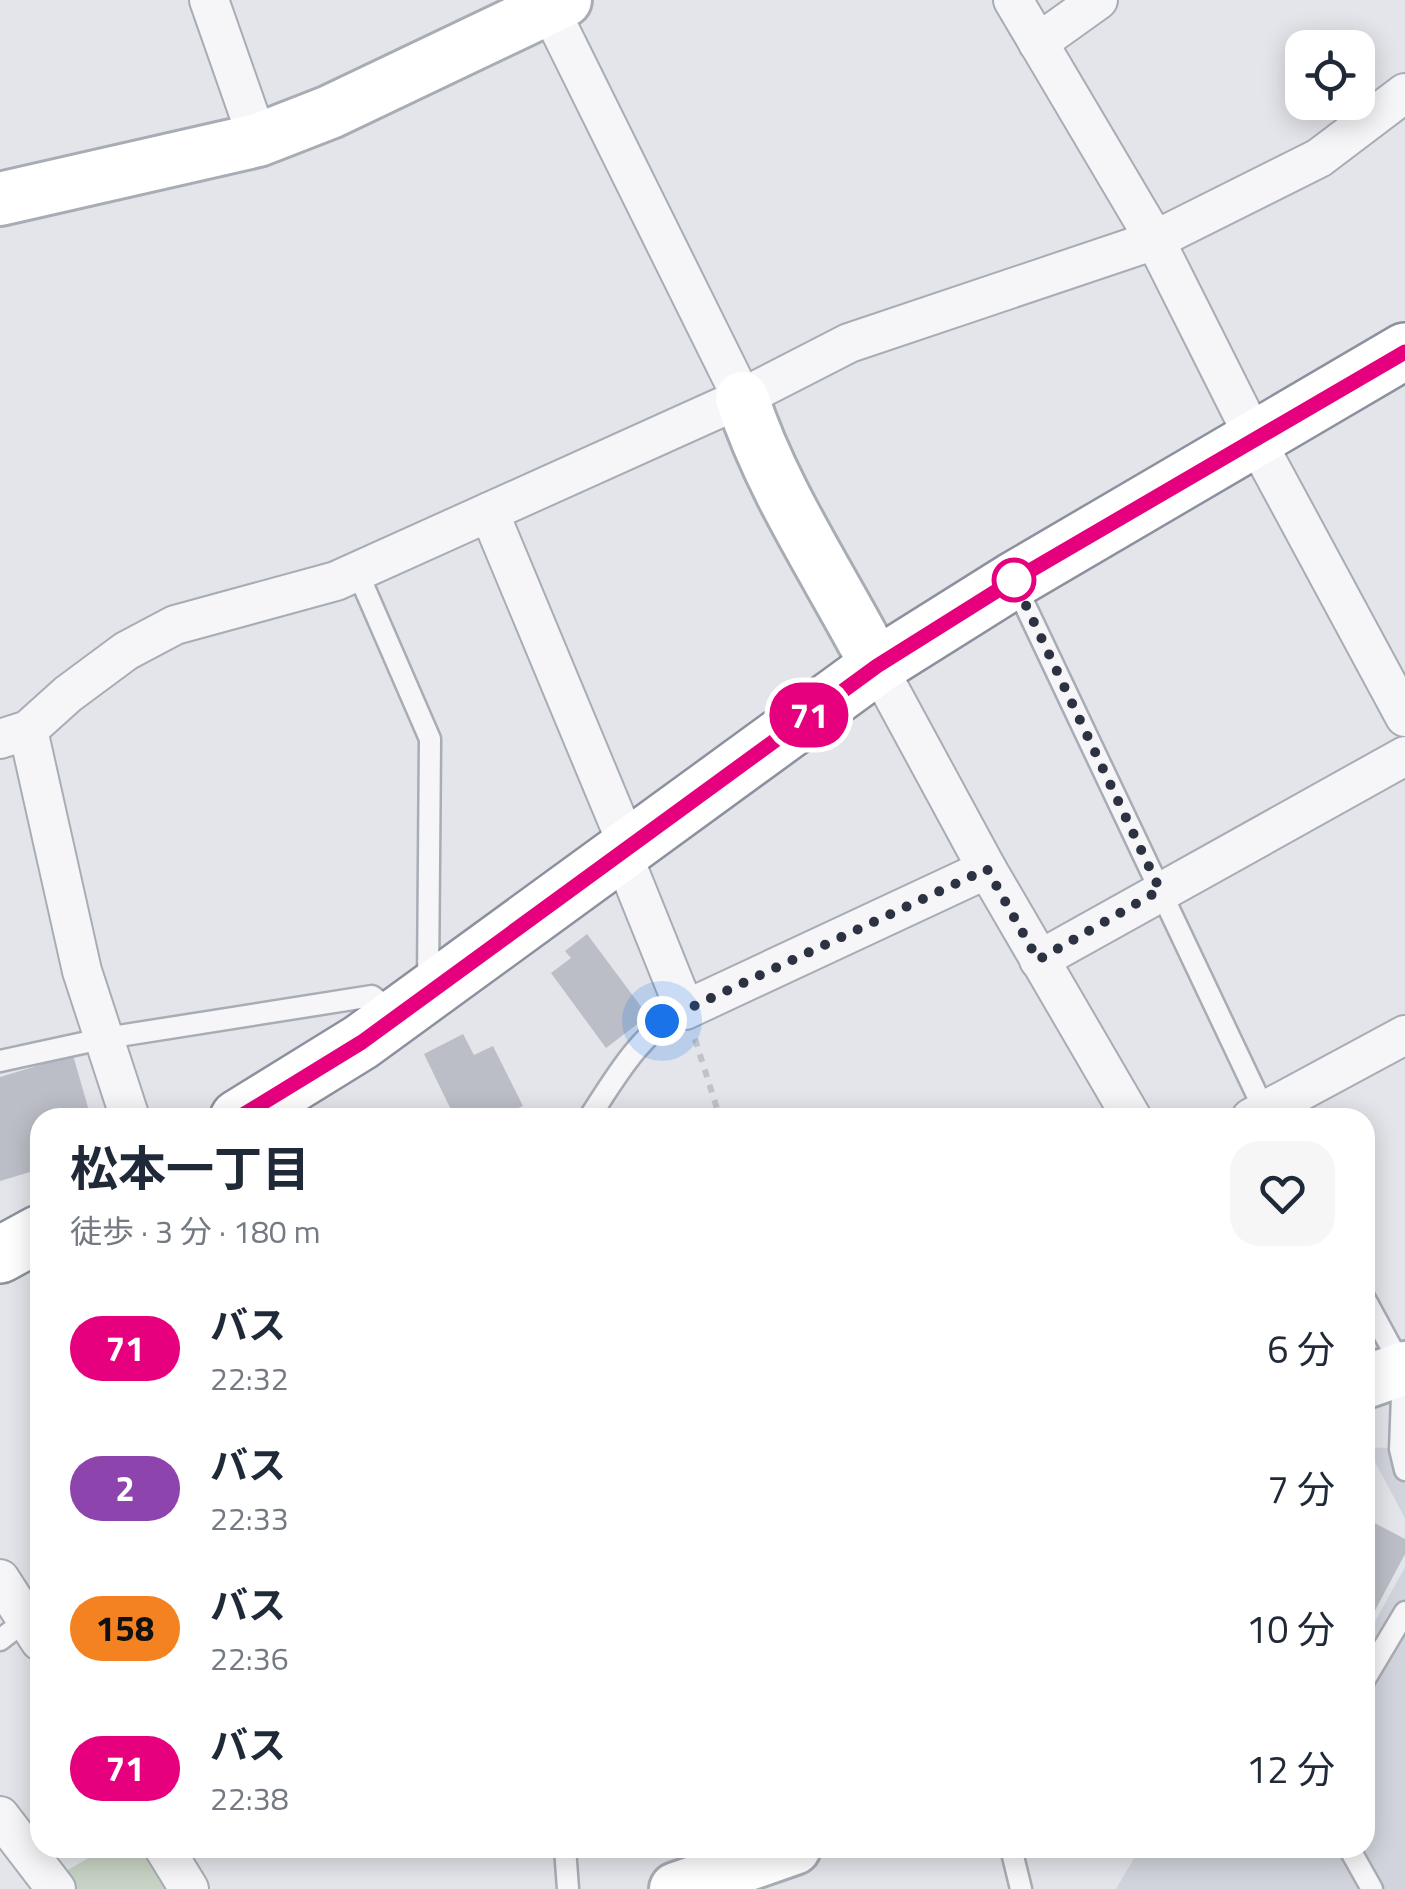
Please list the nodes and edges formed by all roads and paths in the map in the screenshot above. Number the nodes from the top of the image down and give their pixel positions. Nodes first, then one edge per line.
1 (209, 0) edge
2 (1013, 0) edge
3 (1098, 0) edge
4 (553, 2) edge
5 (1038, 43) junction
6 (1405, 93) edge
7 (258, 140) junction
8 (0, 199) edge
9 (1156, 240) junction
10 (1405, 352) edge
11 (742, 398) junction
12 (1254, 440) junction
13 (490, 512) junction
14 (357, 571) junction
15 (1014, 580) junction
16 (877, 666) junction
17 (1405, 717) edge
18 (14, 734) edge
19 (1405, 756) edge
20 (624, 849) junction
21 (987, 869) junction
22 (1160, 890) junction
23 (1038, 960) junction
24 (413, 1004) junction
25 (685, 1010) junction
26 (1405, 1035) edge
27 (106, 1038) junction
28 (0, 1061) edge
29 (127, 1108) edge
30 (254, 1108) edge
31 (596, 1108) edge
32 (717, 1108) edge
33 (1126, 1108) edge
34 (1258, 1108) edge
35 (1274, 1108) edge
36 (30, 1238) edge
37 (0, 1255) edge
38 (1375, 1325) edge
39 (1394, 1373) edge
40 (1405, 1470) edge
41 (0, 1579) edge
42 (1405, 1612) edge
43 (27, 1627) edge
44 (1375, 1662) edge
45 (0, 1816) edge
46 (30, 1855) edge
47 (32, 1858) edge
48 (170, 1858) edge
49 (566, 1858) edge
50 (765, 1858) edge
51 (1013, 1858) edge
52 (1355, 1858) edge
53 (56, 1889) edge
54 (189, 1889) edge
55 (568, 1889) edge
56 (676, 1889) edge
57 (1021, 1889) edge
58 (1372, 1889) edge

1 - 7 street
2 - 5 street
3 - 5 street
4 - 7 street
4 - 11 street
5 - 9 street
6 - 9 street
7 - 8 street
9 - 11 street
9 - 12 street
10 - 12 highway
11 - 13 street
11 - 16 street
12 - 15 highway
12 - 17 street
13 - 14 street
13 - 20 street
14 - 18 street
14 - 24 lane
15 - 16 highway
15 - 22 lane
16 - 20 highway
16 - 21 street
18 - 27 street
19 - 22 street
20 - 24 highway
20 - 25 street
21 - 23 street
21 - 25 street
22 - 23 street
22 - 34 lane
23 - 33 street
24 - 27 lane
24 - 30 highway
25 - 31 lane
25 - 32 path
26 - 35 street
27 - 28 lane
27 - 29 street
36 - 37 highway
38 - 39 lane
39 - 40 lane
41 - 43 street
42 - 44 lane
45 - 46 street
47 - 53 street
48 - 54 street
49 - 55 lane
50 - 56 street
51 - 57 lane
52 - 58 lane

